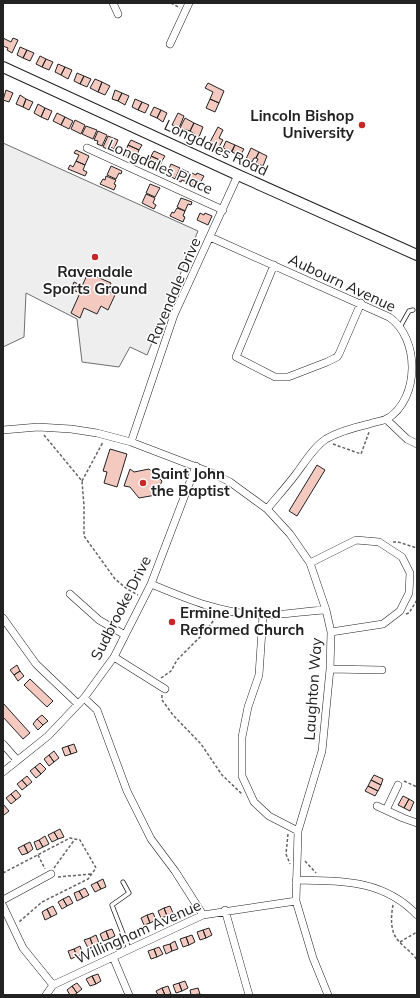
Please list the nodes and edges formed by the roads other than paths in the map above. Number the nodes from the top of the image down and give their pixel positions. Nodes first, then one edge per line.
1 (113, 3) edge
2 (189, 3) edge
3 (118, 14) dead end
4 (170, 44) dead end
5 (3, 67) edge
6 (86, 148) dead end
7 (238, 175) junction
8 (223, 210) junction
9 (210, 237) junction
10 (417, 255) edge
11 (274, 265) junction
12 (361, 304) junction
13 (413, 310) dead end
14 (400, 327) junction
15 (414, 343) edge
16 (386, 419) junction
17 (3, 430) edge
18 (132, 442) junction
19 (417, 444) edge
20 (196, 466) junction
21 (267, 508) junction
22 (310, 564) junction
23 (151, 584) junction
24 (70, 594) dead end
25 (326, 610) junction
26 (263, 615) junction
27 (3, 618) edge
28 (331, 632) junction
29 (125, 635) junction
30 (114, 657) junction
31 (330, 669) junction
32 (382, 670) dead end
33 (161, 686) road end
34 (84, 698) junction
35 (78, 704) junction
36 (3, 744) edge
37 (17, 760) junction
38 (3, 772) edge
39 (400, 783) road end
40 (376, 806) dead end
41 (386, 810) junction
42 (417, 823) edge
43 (298, 831) junction
44 (50, 875) road end
45 (296, 880) junction
46 (123, 882) dead end
47 (3, 900) edge
48 (296, 901) junction
49 (3, 906) edge
50 (225, 910) junction
51 (203, 915) junction
52 (417, 915) edge
53 (129, 948) junction
54 (113, 957) junction
55 (53, 985) junction
56 (46, 995) edge
57 (129, 995) edge
58 (248, 995) edge
59 (328, 995) edge

1 - 3 street
2 - 4 street
5 - 7 main road, Longdales Road
6 - 8 street, Longdales Place
7 - 8 street, Ravendale Drive
7 - 10 main road, Longdales Road
8 - 9 street, Ravendale Drive
9 - 11 street, Aubourn Avenue
9 - 18 street, Ravendale Drive
11 - 12 street, Aubourn Avenue
11 - 12 street
12 - 14 street, Aubourn Avenue
13 - 14 lane
14 - 15 street, Aubourn Avenue
15 - 16 street, Aubourn Avenue
16 - 19 street
16 - 21 street, Aubourn Avenue
17 - 18 street, Laughton Way
18 - 20 street, Laughton Way
20 - 21 street, Laughton Way
20 - 23 street, Sudbrooke Drive
21 - 22 street, Laughton Way
22 - 25 street, Laughton Way
22 - 28 street
23 - 26 street
23 - 29 street, Sudbrooke Drive
24 - 29 street
25 - 26 street
25 - 28 street, Laughton Way
26 - 43 street
27 - 35 street
28 - 31 street, Laughton Way
29 - 30 street, Sudbrooke Drive
30 - 33 street
30 - 34 street, Sudbrooke Drive
31 - 32 street
31 - 43 street, Laughton Way
34 - 35 street, Sudbrooke Drive
34 - 51 street
35 - 37 street, Sudbrooke Drive
36 - 37 street
37 - 38 street, Sudbrooke Drive
39 - 41 street
40 - 41 street
41 - 42 street
43 - 45 street, Laughton Way
44 - 47 street
45 - 48 street, Laughton Way
45 - 52 street
46 - 53 lane
48 - 50 street, Willingham Avenue
48 - 59 street, Laughton Way
49 - 55 street
50 - 51 street, Willingham Avenue
50 - 58 street
51 - 53 street, Willingham Avenue
53 - 54 street, Willingham Avenue
54 - 55 street, Willingham Avenue
54 - 57 street
55 - 56 street, Willingham Avenue

